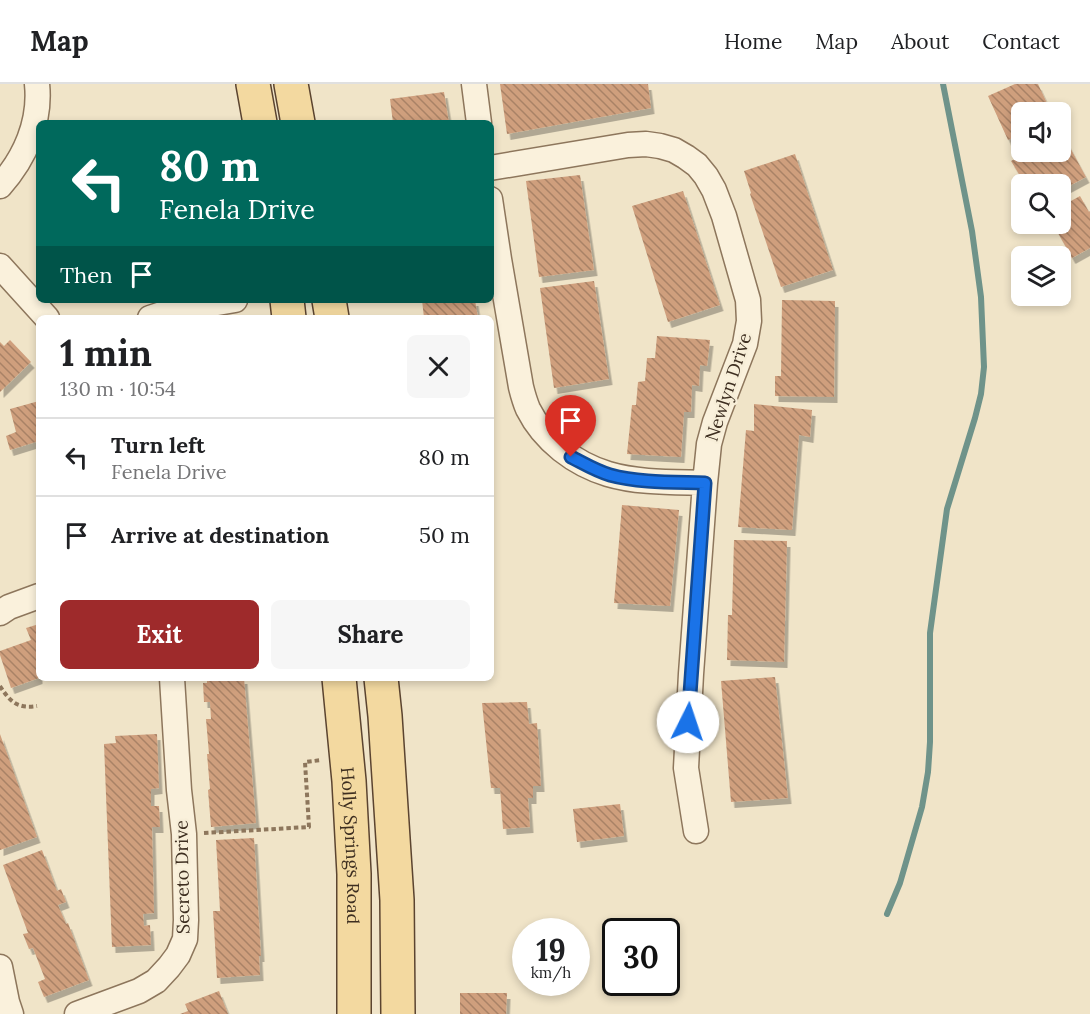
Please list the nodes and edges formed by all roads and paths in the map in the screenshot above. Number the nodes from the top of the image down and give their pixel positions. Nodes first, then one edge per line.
1 (37, 84) edge
2 (253, 84) edge
3 (291, 84) edge
4 (474, 84) edge
5 (259, 120) edge
6 (297, 120) edge
7 (479, 120) edge
8 (494, 167) edge
9 (0, 186) edge
10 (495, 260) edge
11 (0, 266) edge
12 (218, 303) edge
13 (44, 315) edge
14 (159, 315) edge
15 (705, 483) junction
16 (36, 597) edge
17 (0, 613) edge
18 (172, 681) edge
19 (339, 681) edge
20 (381, 681) edge
21 (0, 686) edge
22 (37, 706) dead end
23 (326, 760) dead end
24 (696, 831) dead end
25 (184, 834) junction
26 (0, 967) edge
27 (11, 1014) edge
28 (77, 1014) edge
29 (354, 1014) edge
30 (398, 1014) edge

1 - 9 street
2 - 5 main road
3 - 6 main road
4 - 7 street
8 - 15 street, Newlyn Drive
10 - 15 street
11 - 13 street
12 - 14 street
15 - 24 street, Newlyn Drive
16 - 17 street
18 - 25 street, Secreto Drive
19 - 29 main road, Holly Springs Road
20 - 30 main road
21 - 22 path
23 - 25 path
25 - 28 street, Secreto Drive
26 - 27 street

